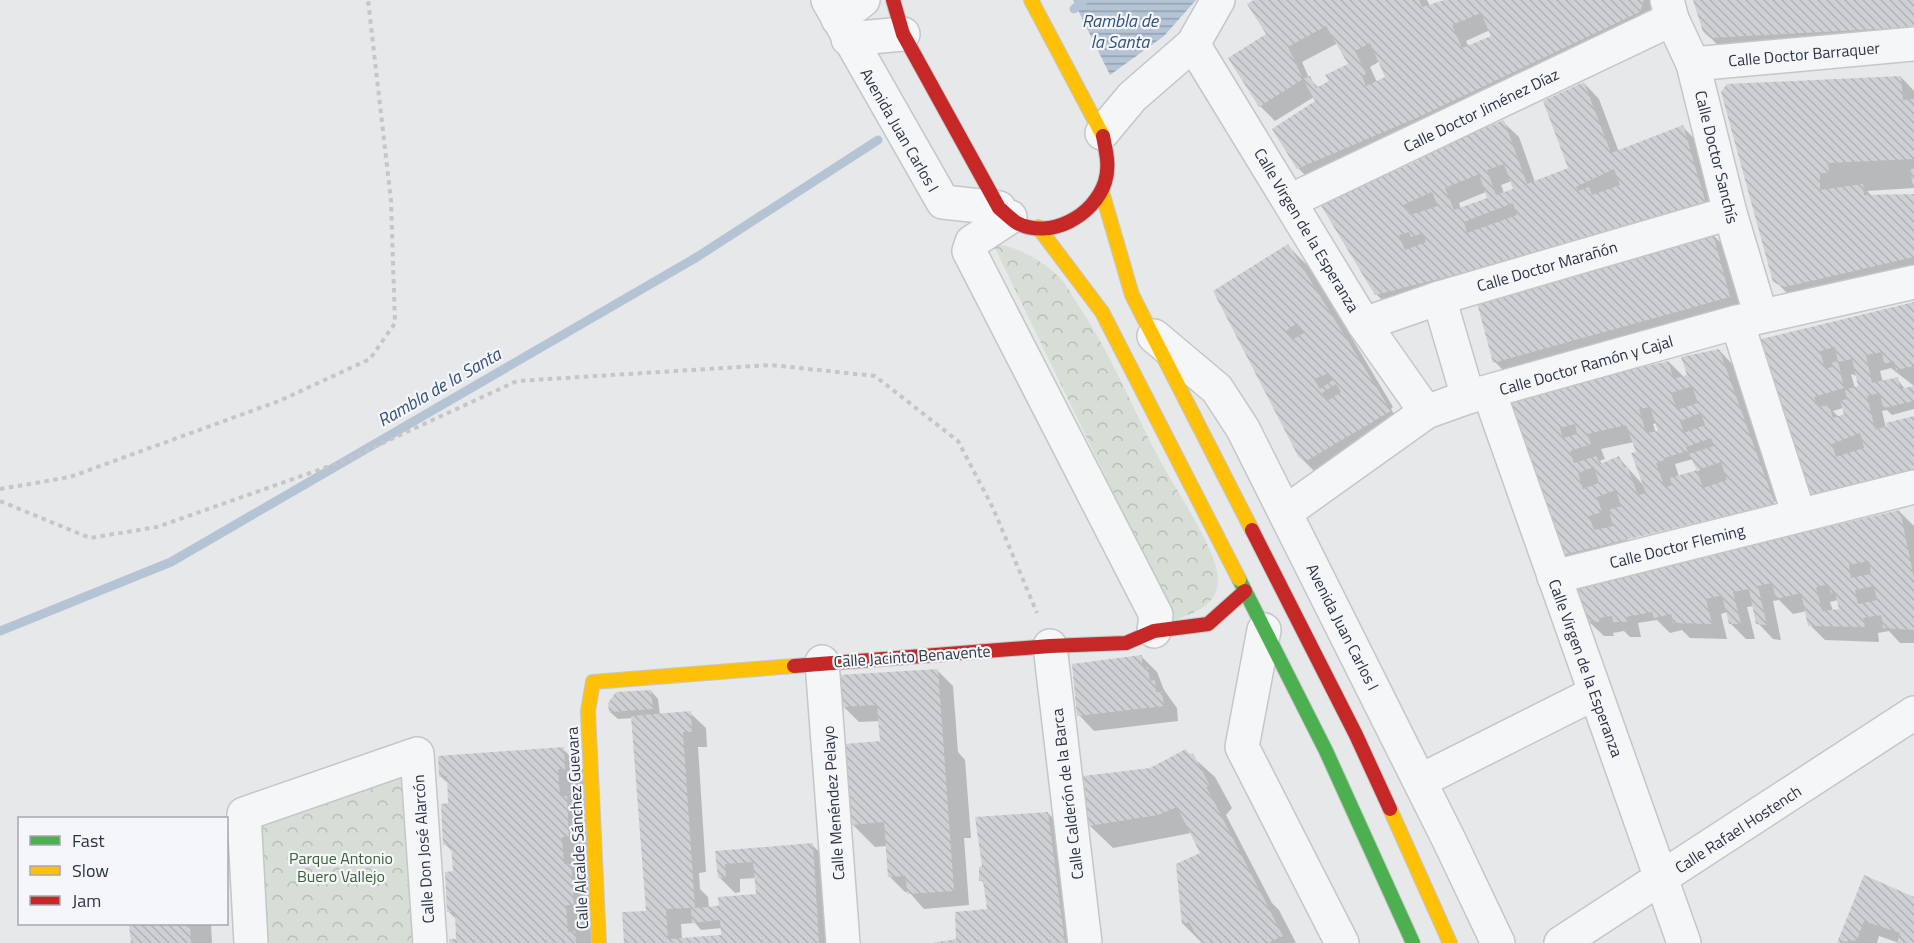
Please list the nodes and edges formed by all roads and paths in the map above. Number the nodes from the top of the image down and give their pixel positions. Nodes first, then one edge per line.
1 (368, 0) edge
2 (893, 0) edge
3 (1031, 0) edge
4 (1218, 0) edge
5 (1669, 9) edge
6 (844, 15) edge
7 (903, 34) junction
8 (1193, 44) junction
9 (1914, 44) edge
10 (1693, 64) junction
11 (1102, 133) junction
12 (1102, 192) junction
13 (1290, 201) junction
14 (1730, 213) junction
15 (1016, 217) junction
16 (1914, 282) edge
17 (1439, 298) junction
18 (1749, 319) junction
19 (1365, 324) junction
20 (1154, 336) junction
21 (1479, 394) junction
22 (1426, 412) junction
23 (0, 489) edge
24 (1913, 491) edge
25 (0, 501) edge
26 (1286, 512) junction
27 (1799, 515) junction
28 (1554, 577) junction
29 (1245, 591) junction
30 (1264, 630) junction
31 (1154, 631) junction
32 (1050, 646) junction
33 (822, 662) junction
34 (1595, 693) junction
35 (588, 711) joint
36 (1914, 713) edge
37 (1420, 781) junction
38 (1661, 879) junction
39 (251, 943) edge
40 (430, 943) edge
41 (598, 943) edge
42 (843, 943) edge
43 (1085, 943) edge
44 (1342, 943) edge
45 (1413, 943) edge
46 (1450, 943) edge
47 (1498, 943) edge
48 (1561, 943) edge
49 (1684, 943) edge

1 - 23 path
2 - 7 main road
3 - 11 main road
4 - 8 street
5 - 10 street, Calle Doctor Sanchís
5 - 13 street, Calle Doctor Jiménez Díaz
6 - 7 street, Avenida Juan Carlos I
6 - 15 street, Avenida Juan Carlos I
7 - 15 main road
8 - 11 street
8 - 13 street, Calle Virgen de la Esperanza
9 - 10 street, Calle Doctor Barraquer
10 - 14 street, Calle Doctor Sanchís
11 - 12 main road
12 - 15 main road
12 - 20 main road
13 - 19 street, Calle Virgen de la Esperanza
14 - 17 street, Calle Doctor Marañón
14 - 18 street, Calle Doctor Sanchís
15 - 29 main road
15 - 31 street
16 - 18 street, Calle Doctor Ramón y Cajal
17 - 19 street, Calle Doctor Marañón
17 - 21 street, Calle Virgen de la Esperanza
18 - 21 street, Calle Doctor Ramón y Cajal
18 - 27 street, Calle Doctor Sanchís
19 - 22 street, Calle Virgen de la Esperanza
20 - 26 street, Avenida Juan Carlos I
20 - 46 main road
21 - 22 street, Calle Doctor Ramón y Cajal
21 - 28 street, Calle Virgen de la Esperanza
22 - 26 street, Calle Doctor Ramón y Cajal
24 - 27 street, Calle Doctor Fleming
25 - 32 path
26 - 37 street, Avenida Juan Carlos I
27 - 28 street, Calle Doctor Fleming
28 - 34 street, Calle Virgen de la Esperanza
29 - 30 main road
29 - 31 main road, Calle Jacinto Benavente
30 - 44 street
30 - 45 main road
31 - 32 main road, Calle Jacinto Benavente
32 - 33 main road, Calle Jacinto Benavente
32 - 43 street, Calle Calderón de la Barca
33 - 35 main road, Calle Jacinto Benavente
33 - 42 street, Calle Menéndez Pelayo
34 - 37 street
34 - 38 street, Calle Virgen de la Esperanza
35 - 41 main road, Calle Alcalde Sánchez Guevara
36 - 38 street, Calle Rafael Hostench
37 - 47 street, Avenida Juan Carlos I
38 - 48 street, Calle Rafael Hostench
38 - 49 street, Calle Virgen de la Esperanza
39 - 40 street, Calle Don José Alarcón

